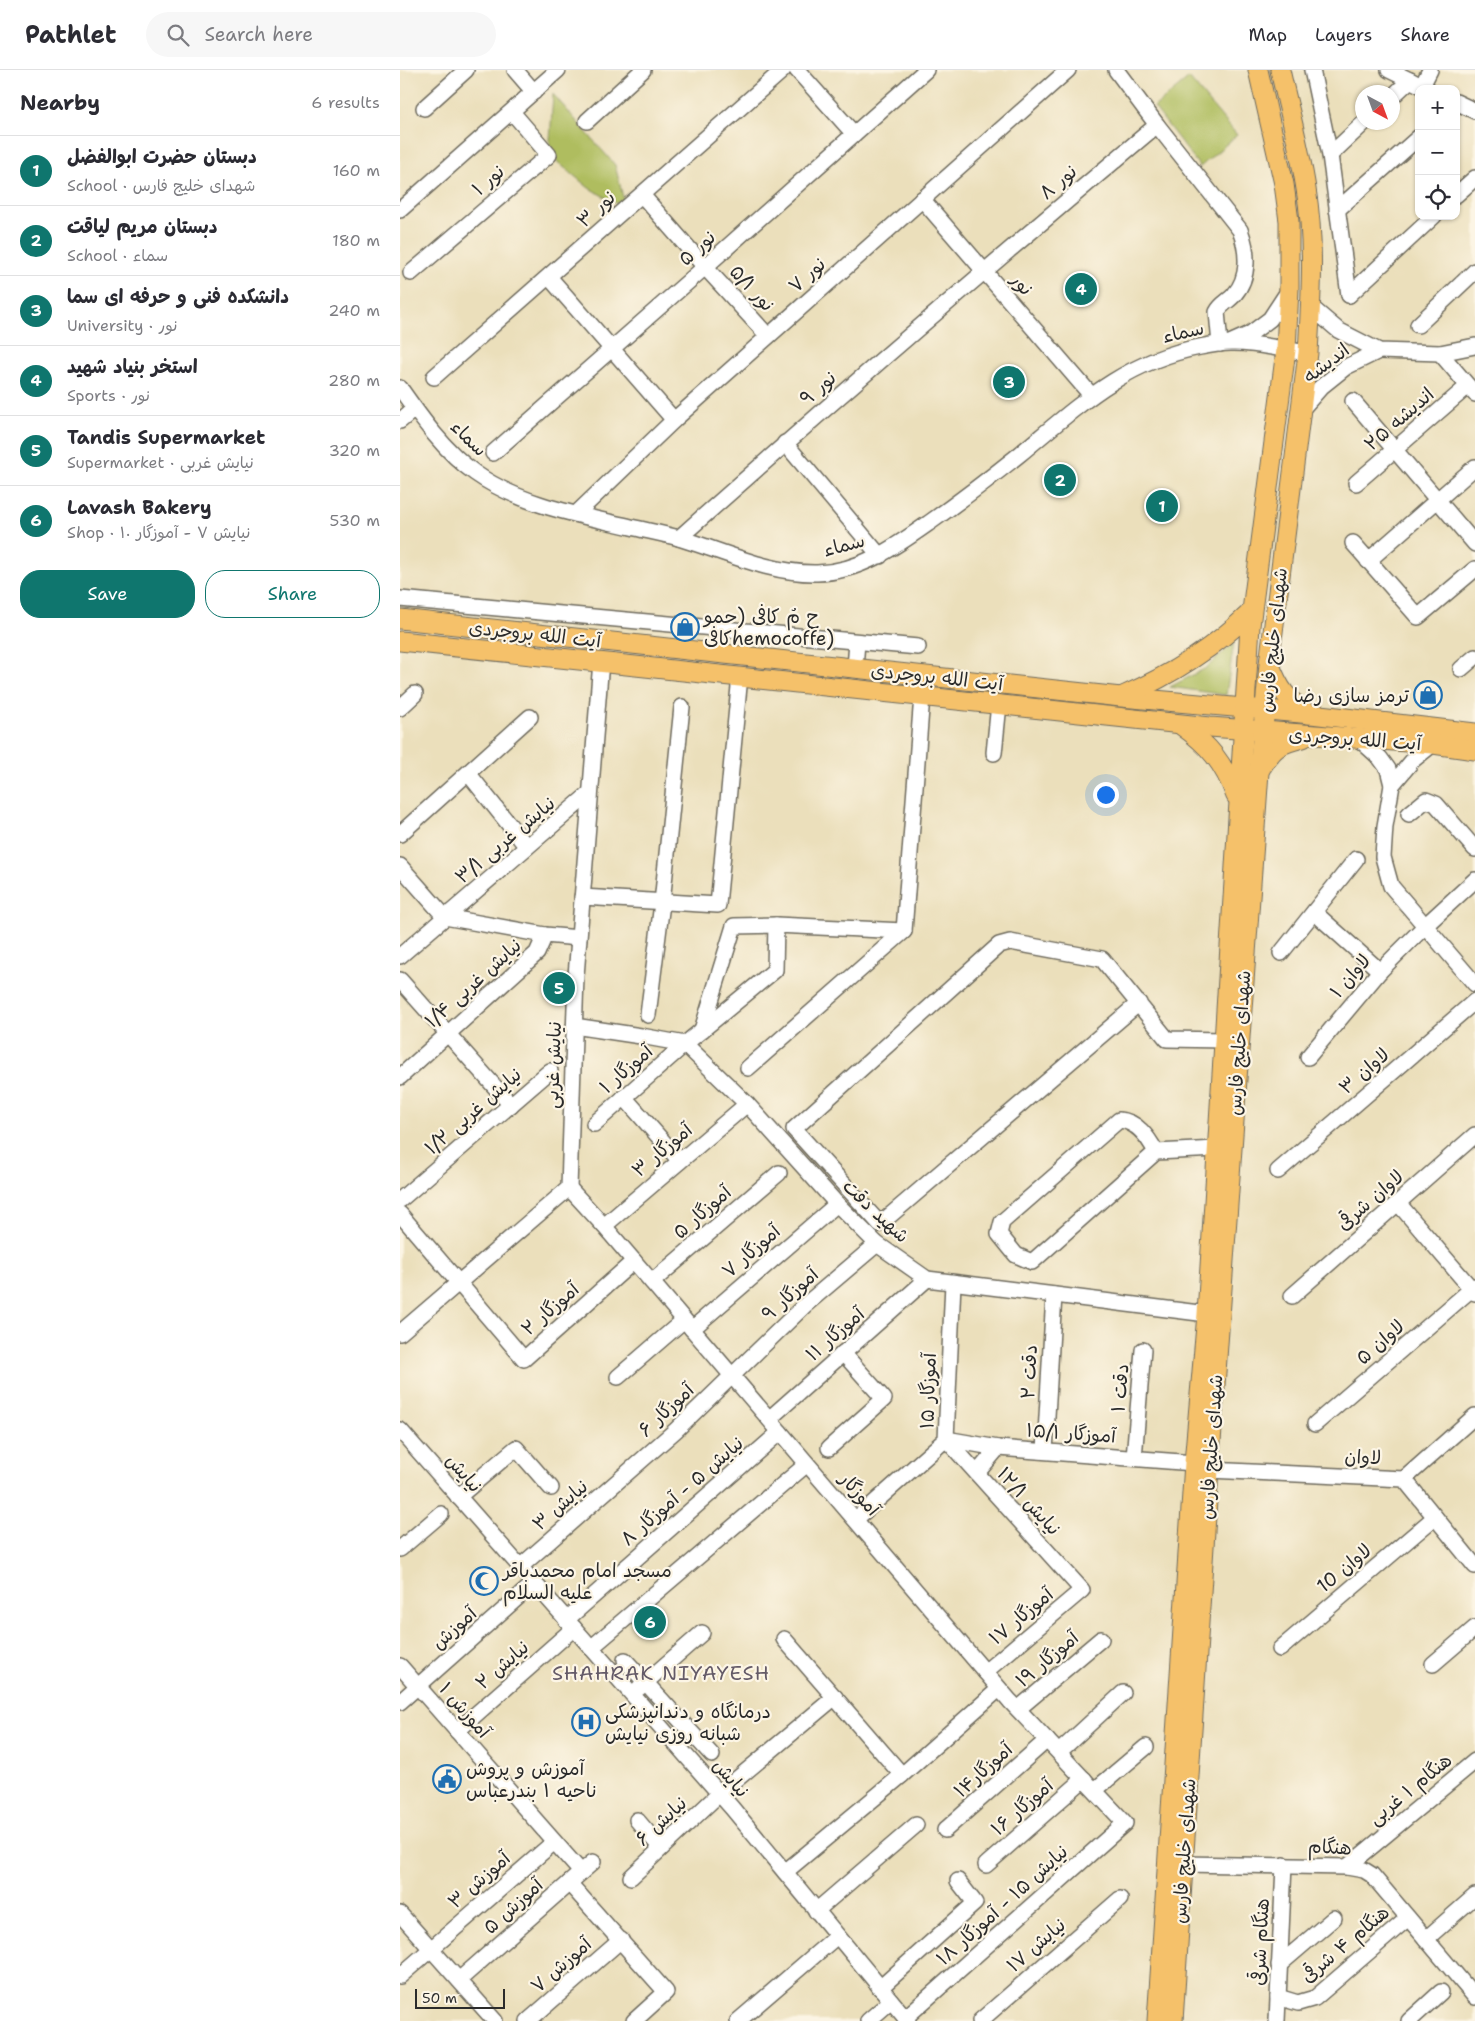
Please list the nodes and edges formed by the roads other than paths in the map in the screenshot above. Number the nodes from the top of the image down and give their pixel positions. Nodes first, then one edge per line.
1 (466, 70) edge
2 (515, 70) edge
3 (558, 70) edge
4 (643, 70) edge
5 (783, 70) edge
6 (797, 70) edge
7 (926, 70) edge
8 (1068, 70) edge
9 (1116, 70) edge
10 (1258, 70) edge
11 (1280, 70) edge
12 (1312, 70) edge
13 (1389, 70) edge
14 (1430, 70) edge
15 (1420, 85) edge
16 (1415, 87) edge
17 (534, 92) junction
18 (1400, 93) edge
19 (1460, 104) edge
20 (424, 108) dead end
21 (1475, 111) edge
22 (512, 112) junction
23 (587, 121) dead end
24 (1157, 125) junction
25 (1357, 130) edge
26 (854, 134) junction
27 (1415, 141) edge
28 (1330, 155) junction
29 (1475, 178) edge
30 (1460, 191) edge
31 (642, 194) junction
32 (922, 200) junction
33 (400, 210) edge
34 (1337, 210) junction
35 (1430, 220) edge
36 (705, 267) junction
37 (984, 270) junction
38 (1475, 272) edge
39 (411, 273) dead end
40 (549, 277) junction
41 (1290, 288) junction
42 (1311, 307) junction
43 (1418, 325) dead end
44 (768, 336) junction
45 (1226, 343) junction
46 (1475, 346) edge
47 (612, 349) junction
48 (1286, 350) junction
49 (1379, 351) junction
50 (1308, 353) junction
51 (1440, 353) junction
52 (434, 378) dead end
53 (400, 388) edge
54 (1472, 390) edge
55 (1091, 395) junction
56 (1353, 401) dead end
57 (414, 409) junction
58 (1300, 410) junction
59 (674, 420) junction
60 (400, 421) edge
61 (785, 443) junction
62 (1395, 449) junction
63 (493, 454) dead end
64 (1475, 466) edge
65 (1356, 483) dead end
66 (1437, 499) junction
67 (576, 514) junction
68 (679, 538) junction
69 (1353, 543) dead end
70 (1475, 544) edge
71 (880, 556) junction
72 (1368, 560) junction
73 (1475, 568) edge
74 (400, 599) edge
75 (1251, 612) junction
76 (402, 617) edge
77 (592, 617) junction
78 (570, 637) junction
79 (400, 641) edge
80 (604, 641) junction
81 (857, 642) junction
82 (918, 647) dead end
83 (1475, 657) edge
84 (601, 661) junction
85 (1269, 664) junction
86 (855, 668) junction
87 (1461, 669) dead end
88 (740, 676) junction
89 (415, 694) dead end
90 (922, 696) junction
91 (1121, 697) junction
92 (999, 704) junction
93 (1206, 704) junction
94 (682, 707) dead end
95 (400, 708) edge
96 (1244, 708) junction
97 (1265, 710) junction
98 (1310, 714) junction
99 (530, 717) dead end
100 (1178, 723) junction
101 (1204, 726) junction
102 (1243, 730) junction
103 (1263, 731) junction
104 (1475, 733) edge
105 (1313, 735) junction
106 (1359, 739) junction
107 (1433, 744) junction
108 (1475, 750) edge
109 (994, 753) dead end
110 (1259, 772) junction
111 (468, 773) junction
112 (1392, 785) junction
113 (590, 793) junction
114 (1238, 802) junction
115 (1409, 814) dead end
116 (400, 834) edge
117 (527, 847) junction
118 (1475, 849) edge
119 (1356, 859) dead end
120 (400, 866) edge
121 (1475, 880) edge
122 (582, 897) junction
123 (662, 903) junction
124 (1314, 912) junction
125 (445, 917) junction
126 (776, 925) junction
127 (1426, 925) junction
128 (904, 931) junction
129 (544, 935) junction
130 (579, 938) junction
131 (1281, 953) dead end
132 (400, 956) edge
133 (1380, 971) junction
134 (400, 980) edge
135 (1475, 984) edge
136 (1475, 1001) edge
137 (1138, 1003) junction
138 (648, 1015) dead end
139 (574, 1026) junction
140 (702, 1030) junction
141 (448, 1033) junction
142 (1224, 1040) junction
143 (685, 1044) junction
144 (1308, 1057) dead end
145 (748, 1068) dead end
146 (550, 1071) dead end
147 (400, 1077) edge
148 (624, 1097) junction
149 (747, 1104) junction
150 (511, 1105) junction
151 (594, 1124) dead end
152 (1475, 1135) edge
153 (1217, 1149) junction
154 (1156, 1152) junction
155 (680, 1161) junction
156 (1278, 1171) dead end
157 (779, 1172) dead end
158 (569, 1188) junction
159 (1222, 1189) junction
160 (400, 1200) edge
161 (1398, 1203) junction
162 (837, 1204) junction
163 (400, 1214) edge
164 (604, 1226) junction
165 (877, 1244) junction
166 (634, 1261) junction
167 (927, 1280) junction
168 (458, 1282) junction
169 (652, 1282) junction
170 (953, 1282) junction
171 (1474, 1289) edge
172 (1054, 1295) junction
173 (1292, 1296) dead end
174 (1207, 1314) junction
175 (688, 1324) junction
176 (400, 1333) edge
177 (1143, 1350) dead end
178 (843, 1353) junction
179 (732, 1375) junction
180 (618, 1377) dead end
181 (1475, 1416) edge
182 (769, 1419) junction
183 (1314, 1424) dead end
184 (400, 1430) edge
185 (780, 1432) junction
186 (946, 1439) junction
187 (829, 1448) dead end
188 (998, 1448) junction
189 (1045, 1451) junction
190 (1134, 1458) junction
191 (807, 1464) junction
192 (1201, 1467) junction
193 (627, 1473) joint
194 (978, 1474) junction
195 (1404, 1479) junction
196 (551, 1488) dead end
197 (458, 1497) junction
198 (441, 1514) dead end
199 (1435, 1517) junction
200 (856, 1519) junction
201 (400, 1549) edge
202 (1475, 1566) edge
203 (520, 1567) junction
204 (534, 1583) junction
205 (1082, 1590) joint
206 (570, 1624) junction
207 (1475, 1628) edge
208 (702, 1633) dead end
209 (784, 1639) dead end
210 (1101, 1639) dead end
211 (591, 1648) junction
212 (1280, 1649) dead end
213 (625, 1660) dead end
214 (1433, 1664) dead end
215 (400, 1666) edge
216 (985, 1672) junction
217 (645, 1682) junction
218 (418, 1687) junction
219 (999, 1689) junction
220 (1123, 1693) dead end
221 (632, 1694) junction
222 (835, 1697) junction
223 (400, 1702) edge
224 (1018, 1709) junction
225 (1185, 1714) junction
226 (457, 1731) junction
227 (1047, 1740) junction
228 (1146, 1747) dead end
229 (1059, 1752) junction
230 (712, 1755) dead end
231 (1475, 1761) edge
232 (902, 1775) junction
233 (1090, 1785) junction
234 (719, 1794) junction
235 (637, 1820) dead end
236 (1126, 1822) joint
237 (916, 1824) dead end
238 (946, 1830) dead end
239 (554, 1842) junction
240 (661, 1848) junction
241 (593, 1862) dead end
242 (1184, 1864) junction
243 (986, 1865) dead end
244 (1284, 1865) junction
245 (1346, 1867) junction
246 (581, 1872) junction
247 (784, 1872) junction
248 (631, 1877) dead end
249 (958, 1881) dead end
250 (569, 1883) junction
251 (1475, 1896) edge
252 (1120, 1899) dead end
253 (816, 1911) junction
254 (400, 1914) edge
255 (1334, 1918) dead end
256 (1408, 1918) junction
257 (837, 1936) junction
258 (1426, 1939) junction
259 (621, 1940) junction
260 (431, 1949) junction
261 (1279, 1965) junction
262 (400, 1976) edge
263 (459, 1980) junction
264 (880, 1988) junction
265 (1441, 1992) dead end
266 (1278, 1997) junction
267 (1475, 1997) edge
268 (891, 2002) junction
269 (906, 2020) edge
270 (495, 2021) edge
271 (528, 2021) edge
272 (634, 2021) edge
273 (738, 2021) edge
274 (868, 2021) edge
275 (980, 2021) edge
276 (1157, 2021) edge
277 (1173, 2021) edge
278 (1276, 2021) edge
279 (1409, 2021) edge

1 - 20 street
2 - 17 street
3 - 17 street
4 - 23 street
5 - 31 street, نور ۳
6 - 26 street
7 - 26 street, نور ۵
8 - 32 street, نور ۷
9 - 24 street
10 - 41 main road, شهدای خلیج فارس
11 - 42 main road, شهدای خلیج فارس
12 - 28 street
13 - 15 street
14 - 15 street
16 - 18 street
17 - 22 street
19 - 21 street
22 - 33 street
22 - 39 street, نور ۱
24 - 37 street, نور ۸
24 - 45 street
25 - 28 street
26 - 36 street, نور ۵
27 - 34 street
28 - 34 street
29 - 30 street
31 - 36 street, نور ۵/۱
31 - 40 street, نور ۳
32 - 37 street, نور
32 - 44 street, نور ۷
34 - 35 street
36 - 44 street, نور ۵/۱
36 - 47 street, نور ۵
37 - 55 street, نور
37 - 61 street, نور ۹
38 - 43 street
40 - 47 street
40 - 52 street, نور ۳
41 - 45 street
41 - 48 main road, شهدای خلیج فارس
42 - 49 street, اندیشه
42 - 50 main road, شهدای خلیج فارس
44 - 59 street, نور ۷
45 - 48 street, سماء
45 - 55 street, سماء
46 - 51 street, اندیشه
47 - 59 street
47 - 63 street, نور ۵
48 - 50 street, سماء
48 - 75 main road, شهدای خلیج فارس
49 - 51 street, اندیشه
49 - 58 street, اندیشه
50 - 58 main road, شهدای خلیج فارس
51 - 54 street
53 - 57 street, سماء
54 - 62 street, اندیشه ۲۵
55 - 71 street, سماء
56 - 62 street
57 - 60 street
57 - 67 street, سماء
58 - 85 main road, شهدای خلیج فارس
59 - 67 street, نور ۷
61 - 68 street, نور ۹
61 - 71 street
62 - 65 street, اندیشه ۲۵
62 - 66 street
64 - 66 street
66 - 70 street
66 - 72 street
67 - 68 street, سماء
68 - 71 street, سماء
69 - 72 street
72 - 73 street
74 - 77 street
75 - 91 main road
75 - 96 main road, شهدای خلیج فارس
76 - 78 main road, آیت الله بروجردی
77 - 78 street
77 - 80 street
77 - 81 street
78 - 80 main road, آیت الله بروجردی
79 - 84 main road, آیت الله بروجردی
80 - 86 main road, آیت الله بروجردی
81 - 82 street
81 - 86 street
83 - 87 street
84 - 88 main road, آیت الله بروجردی
84 - 113 street, نیایش غربی
85 - 97 main road, شهدای خلیج فارس
85 - 98 main road
86 - 91 main road, آیت الله بروجردی
88 - 90 main road, آیت الله بروجردی
88 - 123 street
89 - 95 street
90 - 92 main road, آیت الله بروجردی
90 - 128 street
91 - 93 main road, آیت الله بروجردی
92 - 100 main road, آیت الله بروجردی
92 - 109 street
93 - 96 main road, آیت الله بروجردی
93 - 101 main road
94 - 123 street
96 - 97 main road, آیت الله بروجردی
96 - 102 main road, شهدای خلیج فارس
97 - 98 main road, آیت الله بروجردی
97 - 103 main road, شهدای خلیج فارس
98 - 104 main road, آیت الله بروجردی
99 - 111 street
100 - 101 main road, آیت الله بروجردی
100 - 114 main road
101 - 102 main road, آیت الله بروجردی
102 - 103 main road, آیت الله بروجردی
102 - 114 main road, شهدای خلیج فارس
103 - 105 main road, آیت الله بروجردی
103 - 110 main road, شهدای خلیج فارس
105 - 106 main road, آیت الله بروجردی
105 - 110 main road
106 - 107 main road, آیت الله بروجردی
106 - 112 street
107 - 108 main road, آیت الله بروجردی
107 - 112 street
110 - 159 main road, شهدای خلیج فارس
111 - 116 street
111 - 117 street
112 - 127 street
113 - 117 street, نیایش غربی ۳/۱
113 - 122 street, نیایش غربی
114 - 142 main road, شهدای خلیج فارس
115 - 118 street
117 - 125 street, نیایش غربی ۳/۱
119 - 124 street
120 - 125 street
121 - 127 street, لاوان ۱
122 - 123 street
122 - 130 street, نیایش غربی
123 - 138 street
124 - 131 street
124 - 133 street
125 - 129 street
125 - 132 street, نیایش غربی ۳/۱
126 - 128 street
126 - 140 street, آموزگار ۱
126 - 140 street
127 - 133 street, لاوان ۱
127 - 135 street
128 - 145 street
129 - 130 street
129 - 141 street, نیایش غربی ۱/۴
130 - 139 street, نیایش غربی
133 - 144 street, لاوان ۱
134 - 141 street
136 - 156 street, لاوان ۳
137 - 137 street
137 - 142 street
139 - 143 street
139 - 158 street, نیایش غربی
140 - 143 street, آموزگار ۱
141 - 147 street, نیایش غربی ۱/۴
141 - 150 street
142 - 153 main road, شهدای خلیج فارس
143 - 148 street, آموزگار ۱
143 - 149 street, شهید دقت
146 - 150 street, نیایش غربی ۱/۲
148 - 151 street, آموزگار ۱
148 - 155 street
149 - 155 street, آموزگار ۳
149 - 162 street, شهید دقت
150 - 160 street, نیایش غربی ۱/۲
152 - 161 street, لاوان شرقی
153 - 154 street
153 - 159 main road, شهدای خلیج فارس
154 - 154 street
155 - 164 street, آموزگار ۳
157 - 169 street, آموزگار ۵
158 - 164 street, آموزگار
158 - 168 street
159 - 174 main road, شهدای خلیج فارس
159 - 192 main road, شهدای خلیج فارس
161 - 171 street
161 - 173 street, لاوان شرقی
162 - 165 street, شهید دقت
162 - 175 street, آموزگار ۷
163 - 168 street
164 - 166 street, آموزگار
165 - 167 street, شهید دقت
165 - 179 street, آموزگار ۹
166 - 168 street, آموزگار ۲
166 - 169 street, آموزگار
167 - 170 street
167 - 178 street, آموزگار ۱۱
168 - 176 street
169 - 175 street, آموزگار
170 - 172 street
170 - 186 street, آموزگار ۱۵
171 - 183 street, لاوان ۵
172 - 174 street
172 - 189 street, دقت ۲
174 - 192 main road, شهدای خلیج فارس
175 - 179 street, آموزگار
175 - 180 street, آموزگار ۷
177 - 190 street, دقت ۱
178 - 182 street, آموزگار ۱۱
178 - 187 street
179 - 182 street, آموزگار
179 - 193 street, آموزگار ۶
181 - 195 street
182 - 185 street, آموزگار
184 - 197 street, نیایش
185 - 191 street, آموزگار
185 - 206 street, نیایش ۵ - آموزگار ۸
186 - 188 street, آموزگار ۱۵/۱
186 - 194 street, نیایش ۱۲/۱
186 - 200 street, آموزگار ۱۵
188 - 189 street, آموزگار ۱۵/۱
188 - 194 street
189 - 190 street, آموزگار ۱۵/۱
190 - 192 street, آموزگار ۱۵/۱
191 - 200 street, آموزگار
191 - 211 street
192 - 195 street, لاوان
192 - 225 main road, شهدای خلیج فارس
193 - 203 street, نیایش ۳
194 - 205 street, نیایش ۱۲/۱
195 - 199 street, لاوان
196 - 197 street
197 - 203 street, نیایش
198 - 201 street
199 - 202 street, لاوان
199 - 212 street, لاوان 10
200 - 216 street, آموزگار
203 - 204 street, نیایش
204 - 206 street, نیایش
204 - 218 street, آموزش
205 - 216 street, آموزگار ۱۷
206 - 211 street, نیایش
206 - 226 street, نیایش ۲
207 - 214 street
208 - 217 street
209 - 222 street
210 - 224 street, آموزگار ۱۹
211 - 221 street, نیایش
213 - 217 street
215 - 218 street, آموزش ۱
216 - 219 street, آموزگار
217 - 221 street
217 - 230 street
218 - 223 street, آموزش
218 - 226 street, آموزش ۱
219 - 224 street, آموزگار
219 - 232 street
220 - 229 street
221 - 234 street, نیایش
222 - 232 street
222 - 234 street, نیایش ۶
224 - 227 street, آموزگار
225 - 242 main road, شهدای خلیج فارس
225 - 276 main road, شهدای خلیج فارس
226 - 239 street, آموزش ۱
227 - 229 street, آموزگار
227 - 238 street, آموزگار۱۴
228 - 233 street, آموزگار ۱۶
229 - 233 street, آموزگار
231 - 245 street, هنگام ۱ غربی
232 - 247 street
233 - 236 street, آموزگار
233 - 243 street, آموزگار ۱۶
234 - 240 street, نیایش ۶
234 - 247 street, نیایش
235 - 240 street
236 - 269 street, نیایش ۱۵ - آموزگار ۱۸
237 - 253 street
239 - 246 street, آموزش ۱
239 - 260 street, آموزش ۳
240 - 248 street, نیایش ۶
241 - 246 street, آموزش ۵
242 - 244 street, هنگام
242 - 277 main road, شهدای خلیج فارس
244 - 245 street, هنگام
244 - 261 street, هنگام شرقی
245 - 256 street, هنگام
246 - 250 street, آموزش ۵
247 - 253 street, نیایش
249 - 264 street
250 - 259 street
250 - 263 street, آموزش ۵
251 - 258 street
252 - 275 street, نیایش ۱۷
253 - 257 street, نیایش
254 - 260 street
255 - 261 street
256 - 258 street, هنگام
256 - 266 street, هنگام ۴ شرقی
257 - 264 street, نیایش
257 - 273 street
258 - 267 street, هنگام
259 - 271 street, آموزش ۷
259 - 272 street
260 - 262 street, آموزش ۳
260 - 263 street
261 - 266 street, هنگام شرقی
263 - 270 street
264 - 268 street, نیایش
265 - 279 street
266 - 278 street, هنگام شرقی
268 - 269 street, نیایش
268 - 274 street

